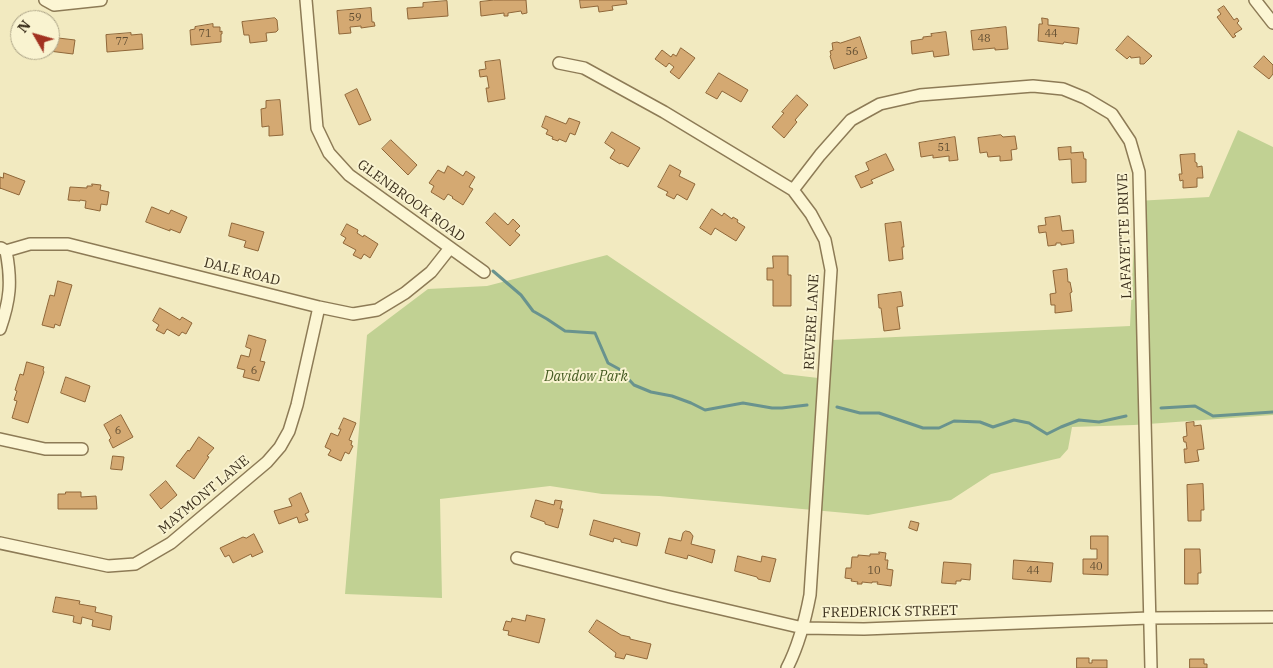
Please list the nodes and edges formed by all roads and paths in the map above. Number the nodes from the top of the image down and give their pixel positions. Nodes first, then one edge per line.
1 (45, 0) edge
2 (101, 0) edge
3 (306, 0) edge
4 (1255, 0) edge
5 (1273, 23) edge
6 (559, 64) dead end
7 (792, 190) junction
8 (450, 248) junction
9 (3, 249) edge
10 (484, 272) dead end
11 (320, 307) junction
12 (0, 329) edge
13 (0, 439) edge
14 (82, 449) dead end
15 (0, 543) edge
16 (517, 558) dead end
17 (1273, 616) edge
18 (1149, 618) junction
19 (803, 628) junction
20 (787, 668) edge
21 (1151, 668) edge

1 - 2 street
3 - 8 street, GLENBROOK ROAD
4 - 5 street
6 - 7 street, REVERE LANE
7 - 18 street, LAFAYETTE DRIVE
7 - 19 street, REVERE LANE
8 - 10 street, GLENBROOK ROAD
8 - 11 street, DALE ROAD
9 - 11 street, DALE ROAD
9 - 12 street
11 - 15 street, MAYMONT LANE
13 - 14 street
16 - 19 street, FREDERICK STREET
17 - 18 street, FREDERICK STREET
18 - 19 street, FREDERICK STREET
18 - 21 street, LAFAYETTE DRIVE
19 - 20 street, REVERE LANE

